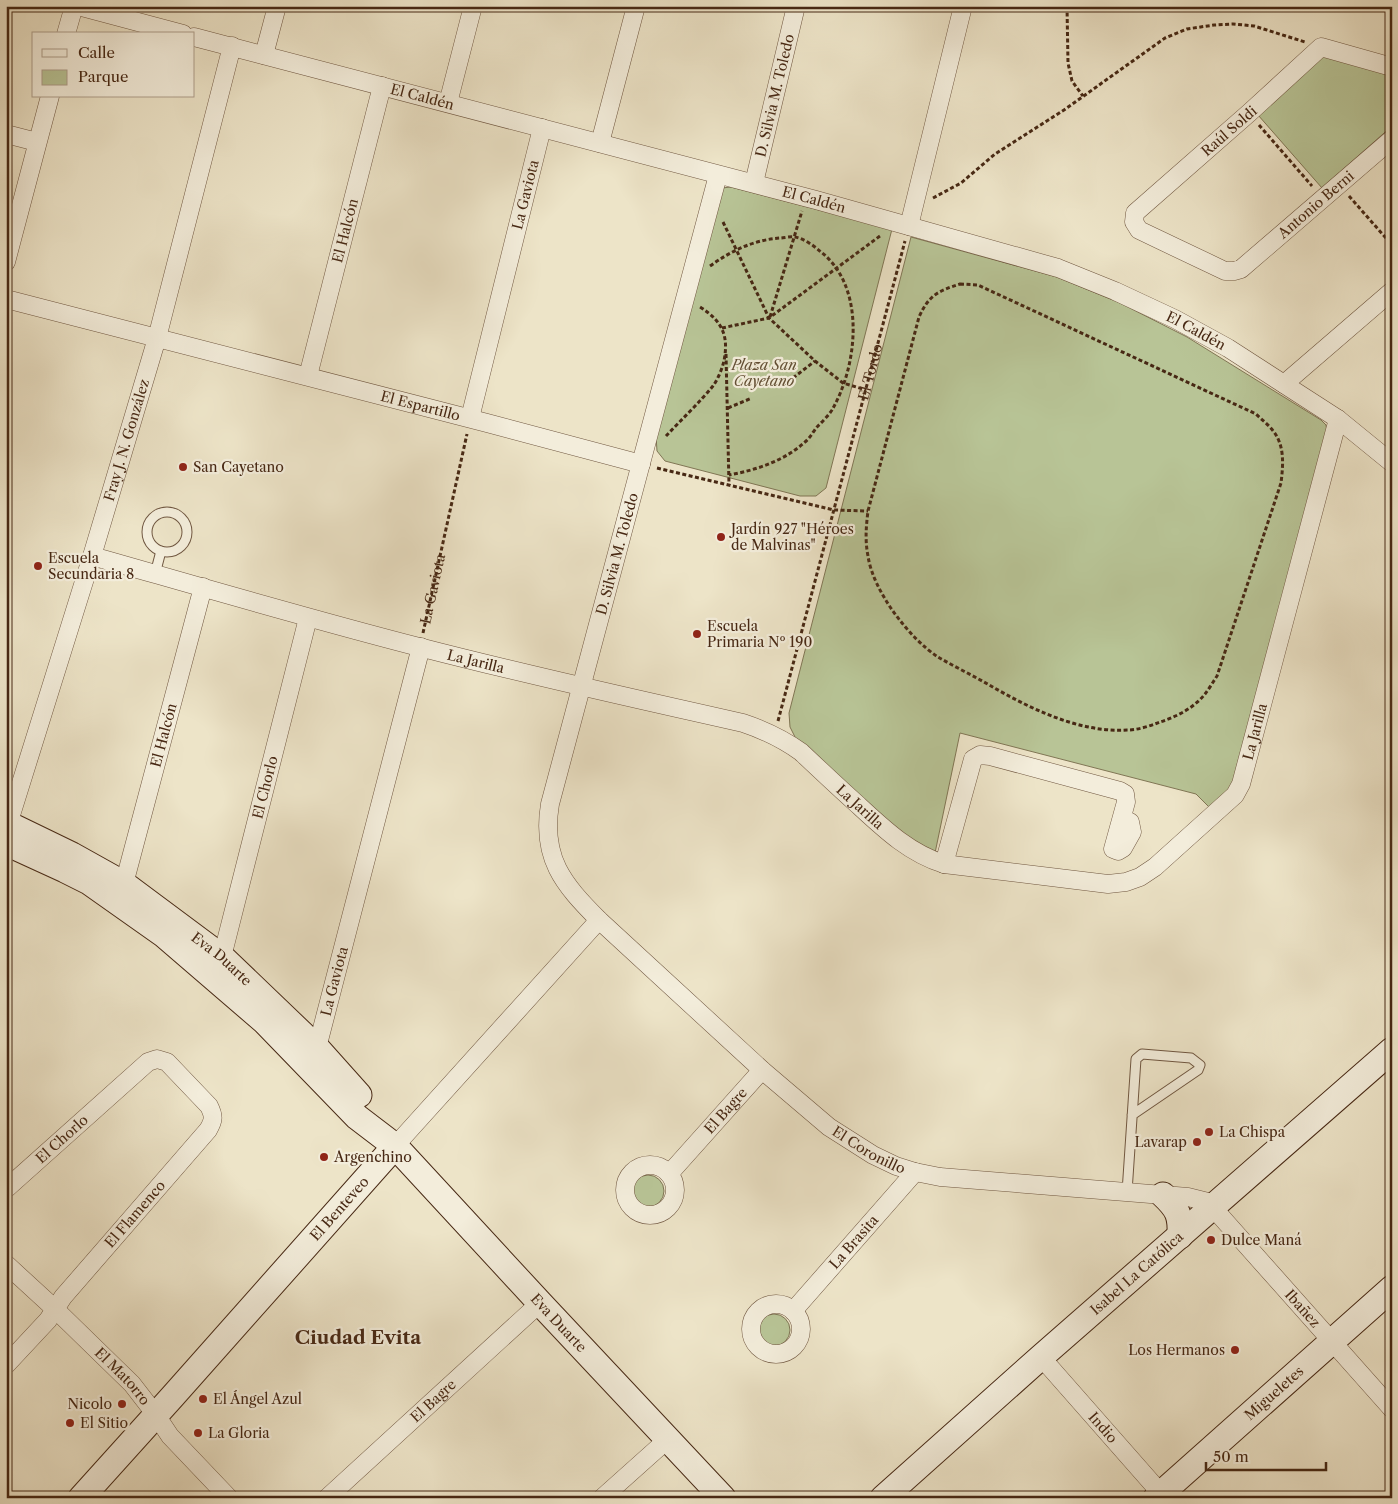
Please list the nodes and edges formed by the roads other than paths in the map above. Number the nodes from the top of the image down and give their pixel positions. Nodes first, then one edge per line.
1 (74, 6) edge
2 (78, 6) edge
3 (277, 6) edge
4 (473, 6) edge
5 (636, 6) edge
6 (796, 6) edge
7 (963, 6) edge
8 (67, 32) edge
9 (176, 32) edge
10 (195, 36) edge
11 (232, 46) junction
12 (264, 55) junction
13 (1392, 67) edge
14 (382, 86) junction
15 (49, 98) edge
16 (448, 103) junction
17 (542, 128) junction
18 (6, 134) edge
19 (1392, 139) edge
20 (38, 142) junction
21 (600, 143) junction
22 (718, 175) junction
23 (754, 184) junction
24 (903, 224) junction
25 (6, 262) edge
26 (1241, 269) joint
27 (1392, 290) edge
28 (6, 299) edge
29 (157, 338) junction
30 (308, 376) junction
31 (1284, 384) junction
32 (470, 418) junction
33 (1338, 420) junction
34 (1392, 463) edge
35 (641, 464) junction
36 (161, 551) junction
37 (92, 556) junction
38 (155, 574) junction
39 (203, 588) junction
40 (308, 618) junction
41 (421, 647) junction
42 (582, 688) junction
43 (1122, 818) dead end
44 (7, 830) edge
45 (944, 864) junction
46 (124, 884) junction
47 (599, 920) junction
48 (222, 957) junction
49 (317, 1048) junction
50 (1392, 1050) edge
51 (167, 1062) joint
52 (762, 1070) junction
53 (1132, 1115) junction
54 (395, 1146) junction
55 (915, 1172) junction
56 (670, 1174) dead end
57 (6, 1189) edge
58 (1127, 1192) junction
59 (1163, 1195) junction
60 (1214, 1207) junction
61 (1180, 1236) junction
62 (6, 1264) edge
63 (1392, 1288) edge
64 (540, 1303) junction
65 (55, 1309) junction
66 (793, 1312) dead end
67 (1332, 1342) junction
68 (1041, 1357) junction
69 (6, 1365) edge
70 (1392, 1409) edge
71 (156, 1415) junction
72 (668, 1439) junction
73 (338, 1494) edge
74 (1161, 1496) edge
75 (81, 1498) edge
76 (229, 1498) edge
77 (602, 1498) edge
78 (723, 1498) edge
79 (883, 1498) edge

1 - 8 street
2 - 9 street
3 - 12 street
4 - 16 street
5 - 21 street
6 - 23 street, D. Silvia M. Toledo
7 - 24 street
10 - 11 street, El Caldén
11 - 12 street, El Caldén
11 - 29 street, Fray J. N. González
12 - 14 street, El Caldén
13 - 26 street, Raúl Soldi
14 - 16 street, El Caldén
14 - 30 street, El Halcón
15 - 20 street
16 - 17 street, El Caldén
17 - 21 street, El Caldén
17 - 32 street, La Gaviota
18 - 20 street
19 - 26 street, Antonio Berni
20 - 25 street
21 - 22 street, El Caldén
22 - 23 street, El Caldén
22 - 35 street, D. Silvia M. Toledo
23 - 24 street, El Caldén
24 - 31 street, El Caldén
27 - 31 street
28 - 29 street, El Espartillo
29 - 30 street, El Espartillo
29 - 37 street, Fray J. N. González
30 - 32 street, El Espartillo
31 - 33 street, El Caldén
32 - 35 street, El Espartillo
33 - 34 street, El Caldén
33 - 45 street, La Jarilla
35 - 42 street, D. Silvia M. Toledo
36 - 36 lane
36 - 38 lane
37 - 38 street, La Jarilla
37 - 44 street, Fray J. N. González
38 - 39 street, La Jarilla
39 - 40 street, La Jarilla
39 - 46 street, El Halcón
40 - 41 street, La Jarilla
40 - 48 street, El Chorlo
41 - 42 street, La Jarilla
41 - 49 street, La Gaviota
42 - 45 street, La Jarilla
42 - 47 street, D. Silvia M. Toledo
43 - 45 street
44 - 46 street, Eva Duarte
44 - 54 street, Eva Duarte
46 - 48 street, Eva Duarte
47 - 52 street, El Coronillo
47 - 54 street, El Benteveo
48 - 49 street, Eva Duarte
49 - 54 street, Eva Duarte
50 - 60 street, Isabel La Católica
51 - 57 street, El Chorlo
51 - 65 street, El Flamenco
52 - 55 street, El Coronillo
52 - 56 street, El Bagre
53 - 53 lane
53 - 58 lane
54 - 64 street, Eva Duarte
54 - 71 street, El Benteveo
55 - 58 street, El Coronillo
55 - 66 street, La Brasita
58 - 59 street, El Coronillo
59 - 60 street, El Coronillo
59 - 61 street
60 - 61 street, Isabel La Católica
60 - 67 street, Ibañez
61 - 68 street, Isabel La Católica
62 - 65 street, El Matorro
63 - 67 street, Migueletes
64 - 72 street, Eva Duarte
64 - 73 street, El Bagre
65 - 69 street, El Flamenco
65 - 71 street, El Matorro
67 - 70 street, Ibañez
67 - 74 street, Migueletes
68 - 74 street, Indio
68 - 79 street, Isabel La Católica
71 - 75 street, El Benteveo
71 - 76 street, El Matorro
72 - 77 street
72 - 78 street, Eva Duarte

